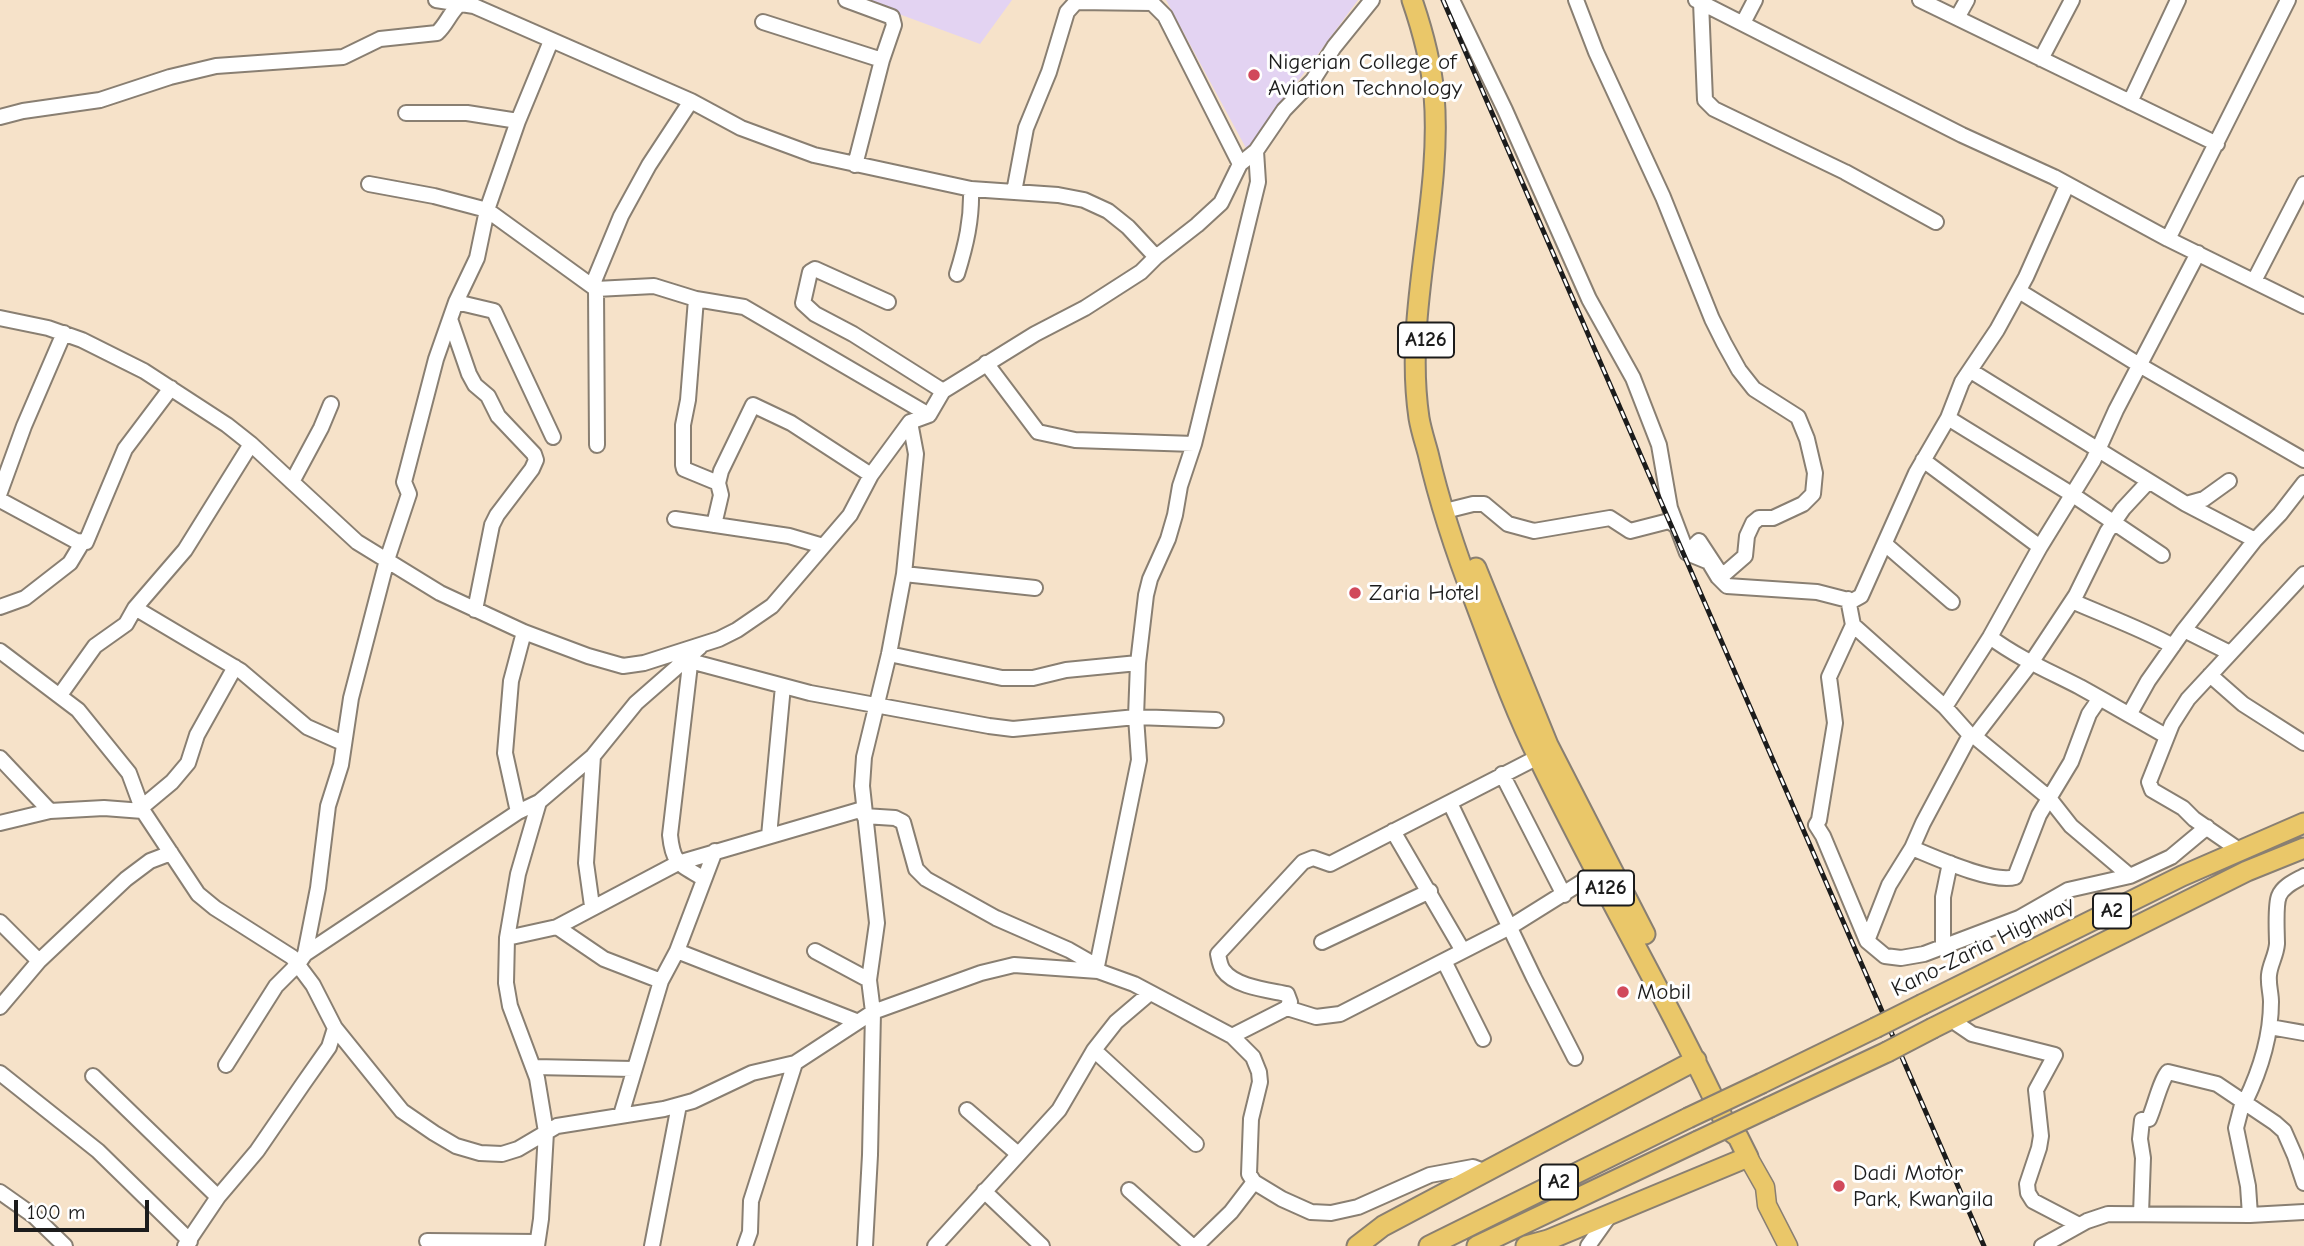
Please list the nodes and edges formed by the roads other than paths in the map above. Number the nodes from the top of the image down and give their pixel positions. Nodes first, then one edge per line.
1 (436, 0) edge
2 (846, 0) edge
3 (1372, 0) edge
4 (1412, 0) edge
5 (1423, 0) edge
6 (1452, 0) edge
7 (1576, 0) edge
8 (1755, 0) edge
9 (1920, 0) edge
10 (1967, 0) edge
11 (2072, 0) edge
12 (2178, 0) edge
13 (2288, 0) edge
14 (1699, 1) edge
15 (470, 3) edge
16 (1957, 18) junction
17 (763, 22) dead end
18 (1743, 23) junction
19 (551, 41) junction
20 (2041, 59) junction
21 (882, 60) junction
22 (691, 101) junction
23 (2130, 102) junction
24 (406, 113) dead end
25 (0, 117) edge
26 (518, 121) junction
27 (2217, 145) junction
28 (1256, 151) junction
29 (1240, 164) junction
30 (855, 165) junction
31 (369, 184) dead end
32 (2304, 184) edge
33 (2067, 185) junction
34 (971, 189) junction
35 (1014, 192) junction
36 (487, 209) junction
37 (1936, 222) dead end
38 (2168, 239) junction
39 (2197, 253) junction
40 (1156, 257) junction
41 (957, 274) dead end
42 (2254, 281) junction
43 (594, 287) junction
44 (2018, 291) junction
45 (696, 299) junction
46 (456, 302) junction
47 (888, 302) dead end
48 (2304, 306) edge
49 (0, 318) edge
50 (450, 319) junction
51 (64, 333) junction
52 (986, 363) junction
53 (2141, 366) junction
54 (1970, 370) junction
55 (171, 388) junction
56 (943, 391) junction
57 (331, 404) dead end
58 (929, 415) junction
59 (1948, 418) junction
60 (910, 422) junction
61 (553, 437) dead end
62 (251, 444) junction
63 (1194, 444) junction
64 (597, 445) dead end
65 (2098, 450) junction
66 (1923, 460) junction
67 (2304, 460) edge
68 (871, 475) junction
69 (2149, 481) junction
70 (2229, 481) dead end
71 (292, 482) junction
72 (718, 483) junction
73 (2304, 483) edge
74 (0, 492) edge
75 (2073, 495) junction
76 (0, 500) edge
77 (2186, 503) junction
78 (1453, 509) junction
79 (675, 519) dead end
80 (2113, 523) junction
81 (713, 525) junction
82 (1675, 525) junction
83 (2255, 540) junction
84 (82, 543) junction
85 (1885, 544) junction
86 (823, 546) junction
87 (2040, 547) junction
88 (1687, 553) junction
89 (2162, 555) dead end
90 (387, 560) junction
91 (904, 574) junction
92 (2304, 574) edge
93 (1035, 588) dead end
94 (1848, 599) junction
95 (2072, 601) junction
96 (1952, 602) dead end
97 (0, 607) edge
98 (135, 608) junction
99 (475, 610) junction
100 (1853, 625) junction
101 (2184, 630) junction
102 (524, 632) junction
103 (1990, 637) junction
104 (2173, 646) junction
105 (0, 651) edge
106 (2230, 653) junction
107 (694, 654) junction
108 (889, 654) junction
109 (1138, 663) junction
110 (2031, 663) junction
111 (235, 667) junction
112 (2210, 675) junction
113 (783, 686) junction
114 (60, 695) junction
115 (2100, 698) junction
116 (858, 703) junction
117 (877, 706) junction
118 (1945, 707) junction
119 (2129, 715) junction
120 (1136, 717) junction
121 (1216, 720) dead end
122 (871, 728) junction
123 (1973, 736) junction
124 (2166, 736) junction
125 (343, 743) junction
126 (2304, 743) edge
127 (593, 756) junction
128 (1538, 757) junction
129 (0, 758) edge
130 (1502, 774) junction
131 (2049, 798) junction
132 (539, 802) junction
133 (1450, 803) junction
134 (143, 809) junction
135 (50, 811) junction
136 (518, 812) junction
137 (864, 813) junction
138 (0, 823) edge
139 (2304, 823) edge
140 (2207, 827) junction
141 (1394, 831) junction
142 (769, 836) junction
143 (1912, 848) junction
144 (2304, 848) edge
145 (2239, 850) junction
146 (715, 851) junction
147 (171, 853) junction
148 (678, 863) junction
149 (1950, 863) junction
150 (1598, 872) junction
151 (2130, 876) junction
152 (2304, 876) edge
153 (704, 879) junction
154 (1430, 891) junction
155 (1564, 895) junction
156 (592, 906) junction
157 (0, 922) edge
158 (556, 927) junction
159 (1510, 927) junction
160 (507, 938) junction
161 (1867, 941) junction
162 (1322, 942) dead end
163 (1943, 947) junction
164 (677, 951) junction
165 (815, 951) dead end
166 (1462, 951) junction
167 (302, 959) junction
168 (39, 961) junction
169 (1444, 961) junction
170 (1098, 969) junction
171 (661, 981) junction
172 (869, 981) junction
173 (1150, 993) junction
174 (0, 1007) edge
175 (1287, 1008) junction
176 (873, 1012) junction
177 (856, 1021) junction
178 (1941, 1024) junction
179 (2270, 1027) junction
180 (335, 1028) junction
181 (2304, 1033) edge
182 (1232, 1036) junction
183 (1483, 1039) dead end
184 (348, 1044) junction
185 (329, 1047) junction
186 (1094, 1050) junction
187 (1575, 1058) dead end
188 (1696, 1060) junction
189 (795, 1063) junction
190 (226, 1065) dead end
191 (534, 1066) junction
192 (633, 1069) junction
193 (0, 1073) edge
194 (93, 1076) dead end
195 (2244, 1101) junction
196 (679, 1105) junction
197 (967, 1110) dead end
198 (621, 1115) junction
199 (546, 1132) junction
200 (1738, 1137) junction
201 (1196, 1144) dead end
202 (1018, 1154) junction
203 (1748, 1157) junction
204 (1486, 1172) junction
205 (1254, 1182) junction
206 (2304, 1183) edge
207 (1765, 1187) junction
208 (1545, 1189) junction
209 (1129, 1190) dead end
210 (984, 1191) junction
211 (0, 1192) edge
212 (218, 1197) junction
213 (1555, 1209) junction
214 (2304, 1212) edge
215 (2141, 1214) junction
216 (1610, 1215) junction
217 (2250, 1215) junction
218 (2079, 1225) junction
219 (1599, 1239) edge
220 (427, 1241) dead end
221 (187, 1244) edge
222 (537, 1244) edge
223 (65, 1246) edge
224 (652, 1246) edge
225 (745, 1246) edge
226 (865, 1246) edge
227 (935, 1246) edge
228 (1042, 1246) edge
229 (1194, 1246) edge
230 (1357, 1246) edge
231 (1429, 1246) edge
232 (1477, 1246) edge
233 (1526, 1246) edge
234 (1588, 1246) edge
235 (1788, 1246) edge
236 (1802, 1246) edge
237 (2042, 1246) edge

1 - 15 street
2 - 21 street
3 - 28 street
4 - 128 highway, A126
5 - 78 highway, A126
6 - 82 street
7 - 88 street
8 - 18 street
9 - 16 street
10 - 16 street
11 - 20 street
12 - 23 street
13 - 27 street
14 - 18 street
14 - 37 street
15 - 19 street
15 - 25 street
16 - 20 street
17 - 21 street
18 - 33 street
19 - 22 street
19 - 26 street
20 - 23 street
21 - 30 street
22 - 30 street
22 - 43 street
23 - 27 street
24 - 26 street
26 - 36 street
27 - 38 street
28 - 29 street
28 - 63 street
29 - 35 street
29 - 40 street
30 - 34 street
31 - 36 street
32 - 42 street
33 - 38 street
33 - 44 street
34 - 35 street
34 - 41 street
35 - 40 street
36 - 43 street
36 - 46 street
38 - 39 street
39 - 42 street
39 - 53 street
40 - 52 street
42 - 48 street
43 - 45 street
43 - 64 street
44 - 53 street
44 - 54 street
45 - 58 street
45 - 72 street
46 - 50 street
46 - 61 street
47 - 56 street
49 - 51 street
50 - 90 street
50 - 99 street
51 - 55 street
51 - 74 street
52 - 56 street
52 - 63 street
53 - 65 street
53 - 67 street
54 - 59 street
54 - 65 street
55 - 62 street
55 - 84 street
56 - 58 street
57 - 71 street
58 - 60 street
59 - 66 street
59 - 75 street
60 - 68 street
60 - 91 street
62 - 71 street
62 - 98 street
63 - 109 street
65 - 69 street
65 - 75 street
66 - 85 street
66 - 87 street
68 - 72 street
68 - 86 street
69 - 77 street
69 - 80 street
70 - 77 street
71 - 90 street
72 - 81 street
73 - 83 street
75 - 80 street
75 - 87 street
76 - 84 street
77 - 83 street
78 - 82 street
78 - 200 highway, A126
79 - 81 street
80 - 89 street
80 - 95 street
81 - 86 street
82 - 88 street
83 - 101 street
84 - 97 street
85 - 94 street
85 - 96 street
86 - 107 street
87 - 103 street
88 - 94 street
90 - 99 street
90 - 125 street
91 - 93 street
91 - 108 street
92 - 106 street
94 - 100 street
95 - 104 street
95 - 110 street
98 - 111 street
98 - 114 street
99 - 102 street
100 - 118 street
100 - 161 street
101 - 104 street
101 - 106 street
102 - 107 street
102 - 136 street
103 - 110 street
103 - 118 street
104 - 119 street
105 - 114 street
106 - 112 street
107 - 113 street
107 - 127 street
107 - 148 street
108 - 109 street
108 - 117 street
109 - 120 street
110 - 115 street
110 - 123 street
111 - 125 street
111 - 134 street
112 - 124 street
112 - 126 street
113 - 116 street
113 - 142 street
114 - 134 street
115 - 119 street
115 - 131 street
116 - 117 street
116 - 122 street
117 - 120 street
117 - 122 street
118 - 123 street
119 - 124 street
120 - 121 street
120 - 170 street
122 - 137 street
123 - 131 street
123 - 143 street
124 - 140 street
125 - 167 street
127 - 132 street
127 - 156 street
128 - 130 street
128 - 150 highway, A126
129 - 135 street
130 - 133 street
130 - 155 street
131 - 149 street
131 - 151 street
132 - 136 street
132 - 160 street
133 - 141 street
133 - 159 street
134 - 135 street
134 - 147 street
135 - 138 street
136 - 167 street
137 - 142 street
137 - 170 street
137 - 172 street
139 - 145 highway, Kano-Zaria Highway / A2
140 - 145 street
140 - 151 street
141 - 154 street
141 - 175 street
142 - 146 street
143 - 149 street
143 - 161 street
144 - 178 highway, A2
145 - 208 highway, Kano-Zaria Highway / A2, bridge
146 - 148 street
146 - 153 street
147 - 167 street
147 - 168 street
148 - 153 street
148 - 156 street
149 - 163 street
150 - 155 street
150 - 188 highway, A126
151 - 163 street
152 - 179 street
153 - 164 street
154 - 162 street
154 - 166 street
155 - 159 street
156 - 158 street
157 - 168 street
158 - 160 street
158 - 171 street
159 - 166 street
159 - 187 street
160 - 191 street
161 - 163 street
164 - 171 street
164 - 177 street
165 - 172 street
166 - 169 street
167 - 180 street
167 - 190 street
168 - 174 street
169 - 175 street
169 - 183 street
170 - 173 street
170 - 176 street
171 - 192 street
172 - 176 street
173 - 182 street
173 - 186 street
175 - 182 street
176 - 177 street
176 - 226 street
177 - 189 street
178 - 213 highway, A2, bridge
178 - 218 street
179 - 181 street
179 - 195 street
180 - 184 street
180 - 185 street
182 - 205 street
184 - 185 street
184 - 199 street
185 - 212 street
186 - 201 street
186 - 202 street
188 - 200 highway, A126
188 - 204 highway
189 - 196 street
189 - 225 street
191 - 192 street
191 - 199 street
192 - 198 street
193 - 221 street
194 - 212 street
195 - 206 street
195 - 215 street
195 - 217 street
196 - 198 street
196 - 224 street
197 - 202 street
198 - 199 street
199 - 222 street
200 - 203 highway, A126
202 - 210 street
203 - 207 main road
203 - 216 highway
204 - 205 street
204 - 230 highway
205 - 229 street
207 - 235 main road
207 - 236 main road
208 - 213 highway
208 - 231 highway, A2
209 - 229 street
210 - 227 street
210 - 228 street
211 - 223 street
212 - 221 street
213 - 232 highway, A2
214 - 217 street
215 - 217 street
215 - 218 street
216 - 219 street
216 - 233 highway
218 - 237 street
219 - 234 street
220 - 222 street

